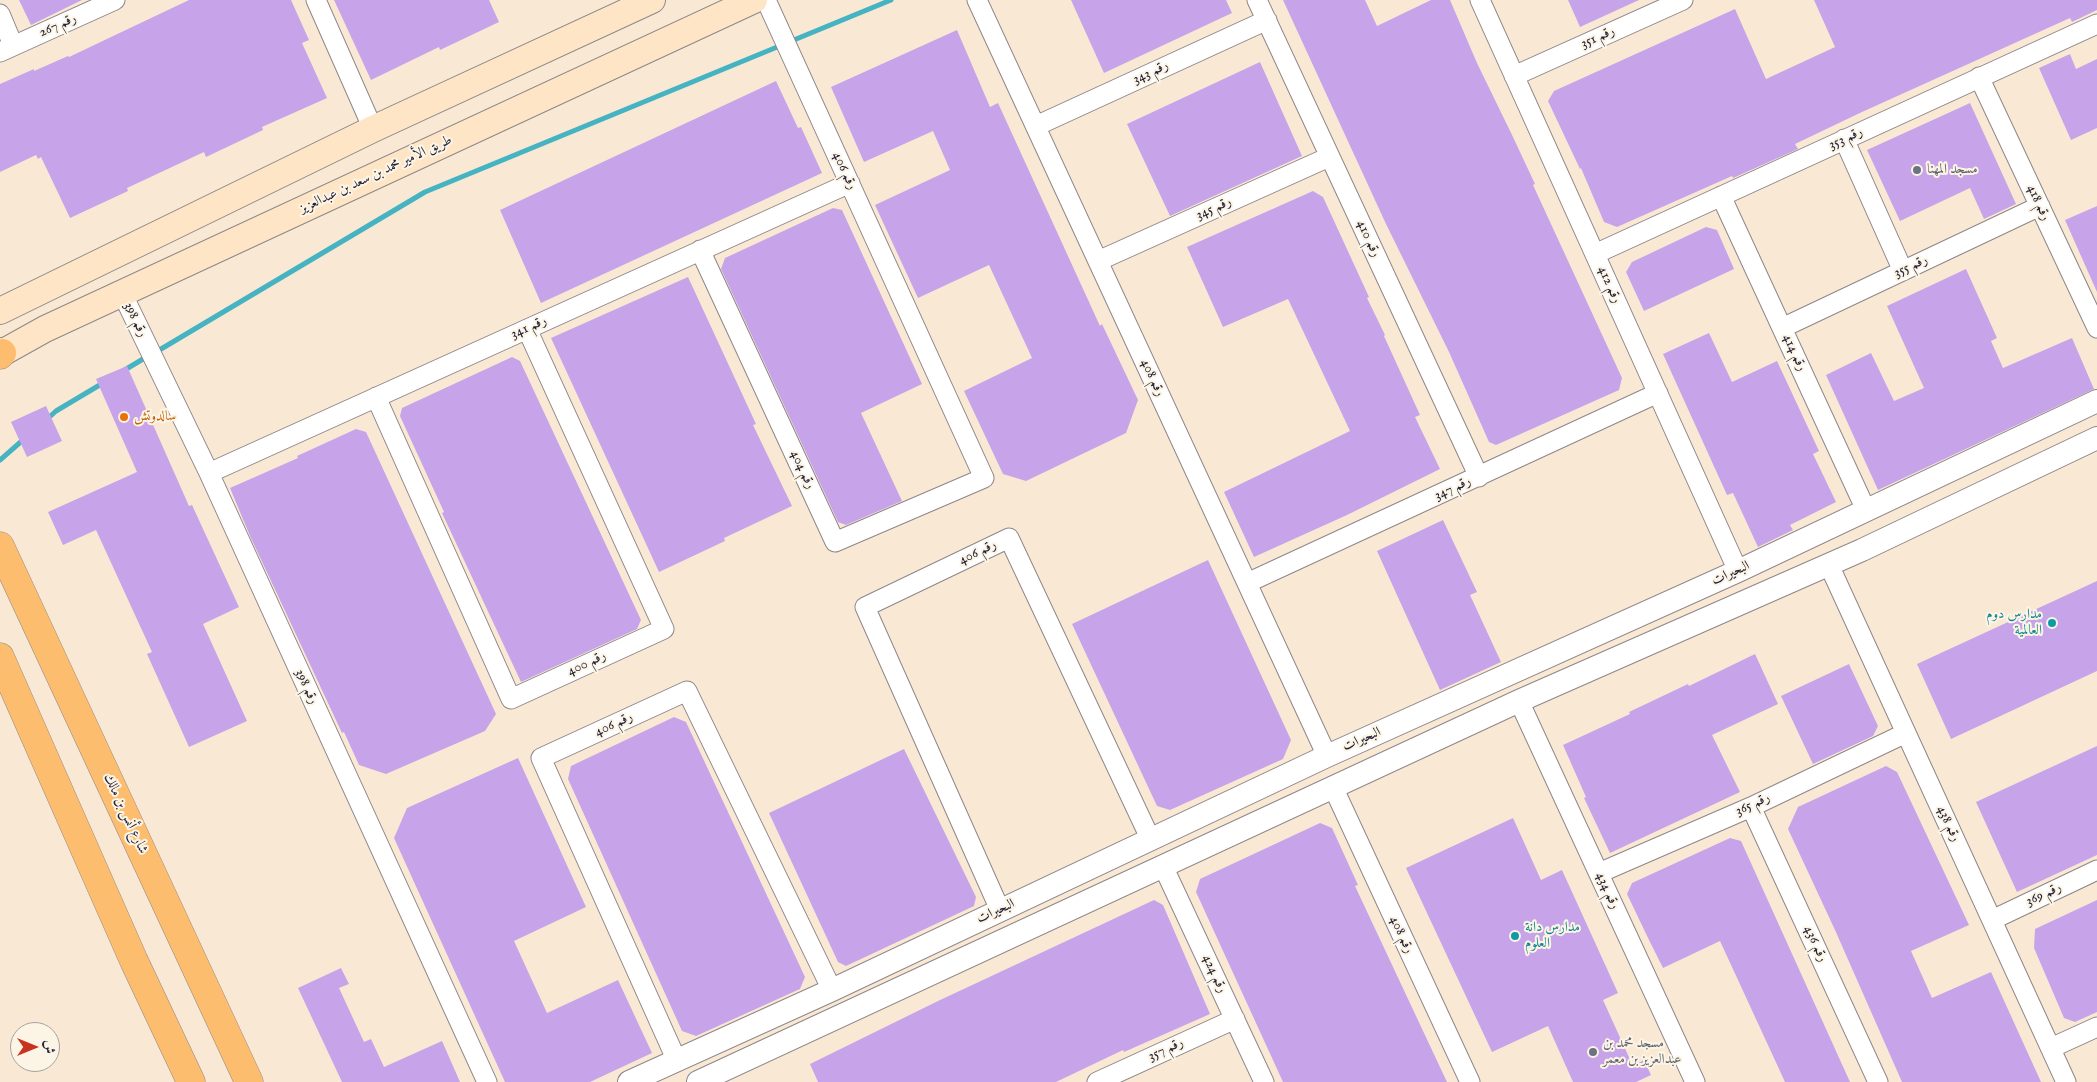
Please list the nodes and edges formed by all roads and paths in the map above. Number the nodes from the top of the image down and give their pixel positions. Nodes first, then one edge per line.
1 (116, 0) edge
2 (316, 0) edge
3 (652, 0) edge
4 (754, 0) edge
5 (766, 0) edge
6 (978, 0) edge
7 (1257, 0) edge
8 (1480, 0) edge
9 (1683, 0) edge
10 (0, 14) edge
11 (1266, 20) junction
12 (2097, 24) edge
13 (7, 49) edge
14 (1514, 76) junction
15 (1979, 77) junction
16 (1036, 126) junction
17 (373, 129) junction
18 (1844, 139) junction
19 (1329, 157) junction
20 (850, 183) junction
21 (1722, 196) junction
22 (2040, 206) junction
23 (700, 250) junction
24 (1594, 254) junction
25 (1098, 261) junction
26 (1903, 271) junction
27 (122, 293) junction
28 (0, 311) edge
29 (1782, 328) junction
30 (2097, 328) edge
31 (527, 329) junction
32 (1, 353) edge
33 (1658, 393) junction
34 (376, 397) junction
35 (2097, 401) edge
36 (2097, 438) edge
37 (209, 473) junction
38 (1479, 477) junction
39 (984, 478) joint
40 (1866, 510) junction
41 (0, 546) edge
42 (1829, 565) junction
43 (1738, 571) junction
44 (1247, 584) junction
45 (0, 657) edge
46 (1512, 672) junction
47 (1521, 700) junction
48 (1906, 734) junction
49 (1327, 756) junction
50 (1333, 787) junction
51 (1752, 807) junction
52 (1150, 838) junction
53 (1163, 866) junction
54 (2097, 870) edge
55 (1599, 874) junction
56 (1000, 910) junction
57 (1992, 920) junction
58 (832, 990) junction
59 (1235, 1019) junction
60 (2097, 1027) edge
61 (2051, 1048) junction
62 (677, 1060) junction
63 (191, 1082) edge
64 (249, 1082) edge
65 (487, 1082) edge
66 (629, 1082) edge
67 (698, 1082) edge
68 (1097, 1082) edge
69 (1264, 1082) edge
70 (1470, 1082) edge
71 (1695, 1082) edge
72 (1878, 1082) edge
73 (2066, 1082) edge

1 - 13 street, رقم 267
2 - 17 street
3 - 17 main road
4 - 27 main road, طريق الأمير محمد بن سعد بن عبدالعزيز
5 - 20 street, رقم 406
6 - 16 street, رقم 408
7 - 11 street, رقم 410
8 - 14 street, رقم 412
9 - 14 street, رقم 351
10 - 13 street
11 - 16 street, رقم 343
11 - 19 street, رقم 410
12 - 15 street, رقم 353
14 - 24 street, رقم 412
15 - 18 street, رقم 353
15 - 22 street, رقم 418
16 - 25 street, رقم 408
17 - 28 main road
18 - 21 street, رقم 353
18 - 26 street
19 - 25 street, رقم 345
19 - 38 street, رقم 410
20 - 23 street, رقم 341
20 - 39 street, رقم 406
21 - 24 street, رقم 353
21 - 29 street, رقم 414
22 - 26 street, رقم 355
22 - 30 street, رقم 418
23 - 31 street, رقم 341
23 - 39 street, رقم 404
24 - 33 street, رقم 412
25 - 44 street, رقم 408
26 - 29 street, رقم 355
27 - 32 main road, طريق الأمير محمد بن سعد بن عبدالعزيز
27 - 37 street, رقم 398
29 - 40 street, رقم 414
31 - 34 street, رقم 341
31 - 34 street, رقم 400
33 - 38 street, رقم 347
33 - 43 street, رقم 412
34 - 37 street, رقم 341
35 - 40 street, البحيرات
36 - 42 street, البحيرات
37 - 65 street, رقم 398
38 - 44 street, رقم 347
40 - 43 street, البحيرات
41 - 64 main road, شارع أنس بن مالك
42 - 47 street, البحيرات
42 - 48 street, رقم 438
43 - 46 street, البحيرات
44 - 49 street, رقم 408
45 - 63 main road
46 - 47 street
46 - 49 street, البحيرات
47 - 50 street, البحيرات
47 - 55 street, رقم 434
48 - 51 street, رقم 365
48 - 57 street, رقم 438
49 - 52 street, البحيرات
50 - 53 street, البحيرات
50 - 70 street, رقم 408
51 - 55 street, رقم 365
51 - 72 street, رقم 436
52 - 56 street, البحيرات
52 - 56 street, رقم 406
53 - 59 street, رقم 424
53 - 67 street, البحيرات
54 - 57 street, رقم 369
55 - 71 street, رقم 434
56 - 58 street, البحيرات
57 - 61 street, رقم 438
58 - 62 street, البحيرات
58 - 62 street, رقم 406
59 - 68 street, رقم 357
59 - 69 street, رقم 424
60 - 61 street
61 - 73 street, رقم 438
62 - 66 street, البحيرات

